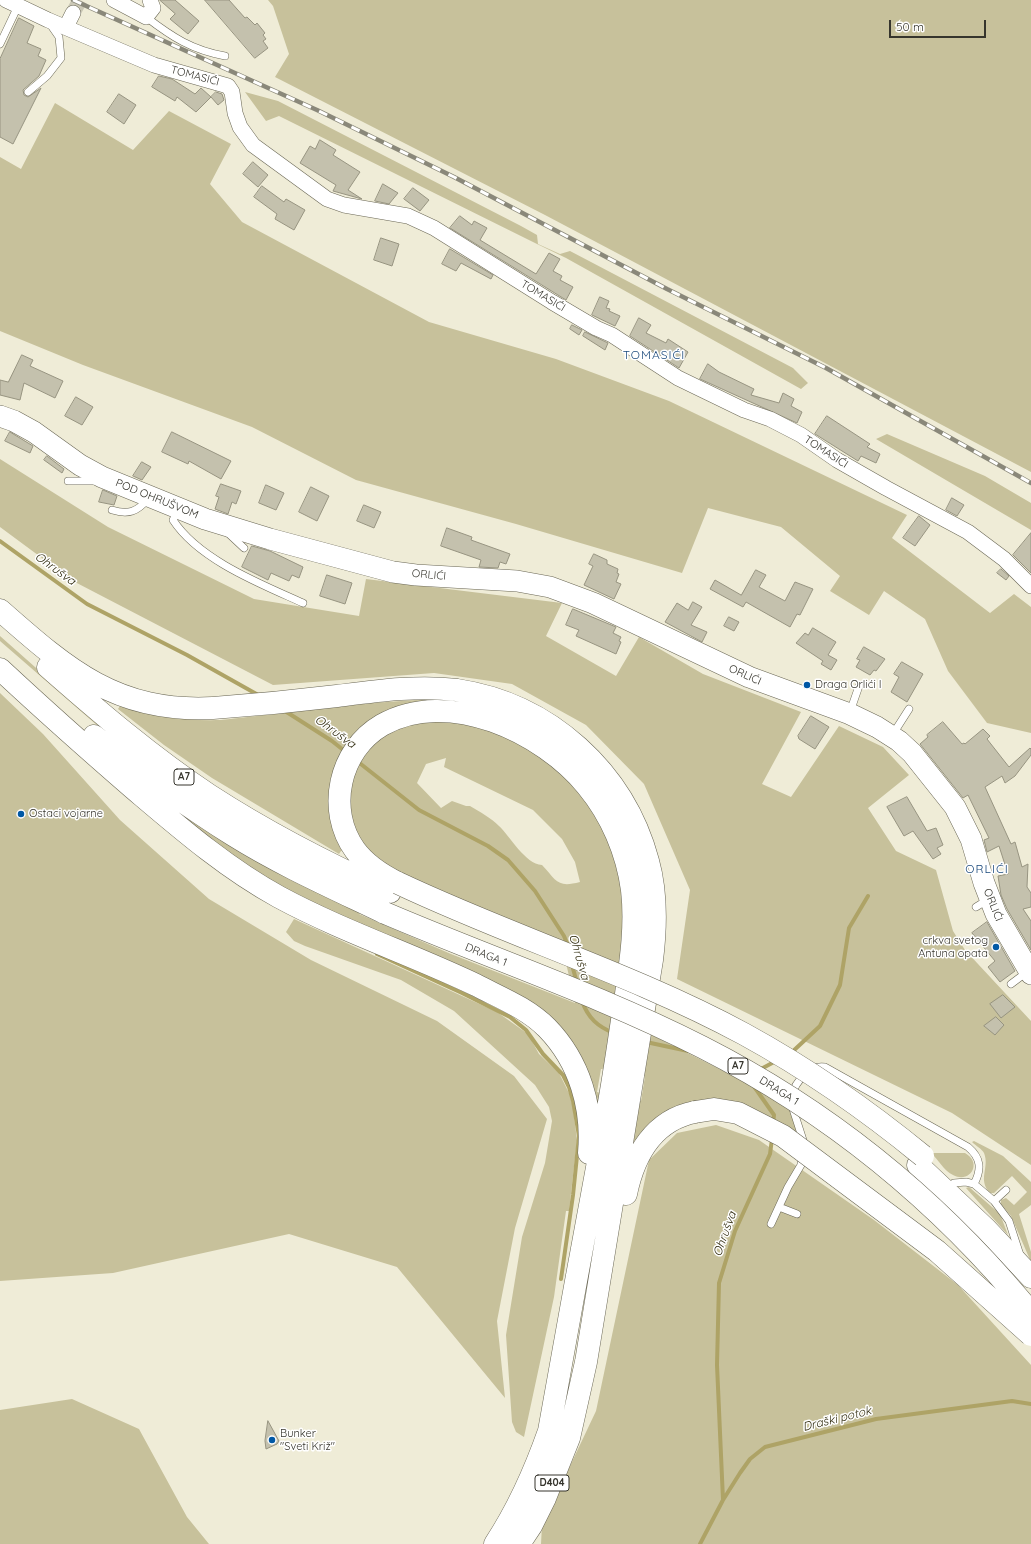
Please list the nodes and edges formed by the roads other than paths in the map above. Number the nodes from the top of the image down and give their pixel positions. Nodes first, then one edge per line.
1 (114, 0) edge
2 (150, 0) edge
3 (12, 3) edge
4 (72, 13) tunnel mouth
5 (146, 17) junction
6 (48, 20) junction
7 (66, 27) junction
8 (0, 44) edge
9 (225, 56) dead end
10 (28, 92) dead end
11 (273, 160) junction
12 (316, 184) dead end
13 (0, 416) edge
14 (68, 481) dead end
15 (111, 481) junction
16 (150, 497) junction
17 (178, 508) junction
18 (112, 510) dead end
19 (215, 522) junction
20 (244, 548) dead end
21 (327, 554) joint
22 (1031, 586) edge
23 (303, 603) dead end
24 (0, 610) edge
25 (0, 624) edge
26 (0, 654) edge
27 (0, 669) edge
28 (859, 686) dead end
29 (909, 709) dead end
30 (850, 714) junction
31 (892, 736) junction
32 (392, 896) junction
33 (1030, 973) edge
34 (1011, 984) dead end
35 (625, 1070) junction
36 (920, 1161) junction
37 (964, 1184) junction
38 (1006, 1190) dead end
39 (994, 1202) junction
40 (779, 1207) junction
41 (797, 1214) dead end
42 (771, 1224) dead end
43 (1022, 1266) edge
44 (1031, 1313) edge
45 (1031, 1335) edge
46 (549, 1431) junction
47 (569, 1438) junction
48 (495, 1544) edge
49 (519, 1544) edge

1 - 5 street
2 - 5 street
3 - 6 street
3 - 8 lane
4 - 7 street
5 - 9 lane
6 - 7 street
6 - 10 lane
7 - 11 street, TOMASIĆI
11 - 12 lane
11 - 22 street, TOMASIĆI
13 - 15 street, POD OHRUŠVOM
14 - 15 lane
15 - 16 street, POD OHRUŠVOM
16 - 17 street, POD OHRUŠVOM
16 - 18 lane
17 - 19 street, POD OHRUŠVOM
17 - 23 lane
19 - 20 lane
19 - 21 street, POD OHRUŠVOM
21 - 30 street, ORLIĆI
24 - 35 highway, bridge
25 - 32 highway, A7
26 - 32 highway, A7
27 - 46 highway
28 - 30 lane
29 - 31 lane
30 - 31 street, ORLIĆI
31 - 33 street, ORLIĆI
32 - 35 highway, bridge
32 - 36 highway, DRAGA 1 / A7
32 - 44 highway, DRAGA 1 / A7, bridge
33 - 34 lane
35 - 46 highway
35 - 47 highway
36 - 37 highway
36 - 43 highway, A7
37 - 39 lane
37 - 40 lane
37 - 43 highway
38 - 39 lane
39 - 43 lane
40 - 41 lane
40 - 42 lane
45 - 47 highway, bridge
46 - 48 highway, D404
47 - 49 highway, D404

